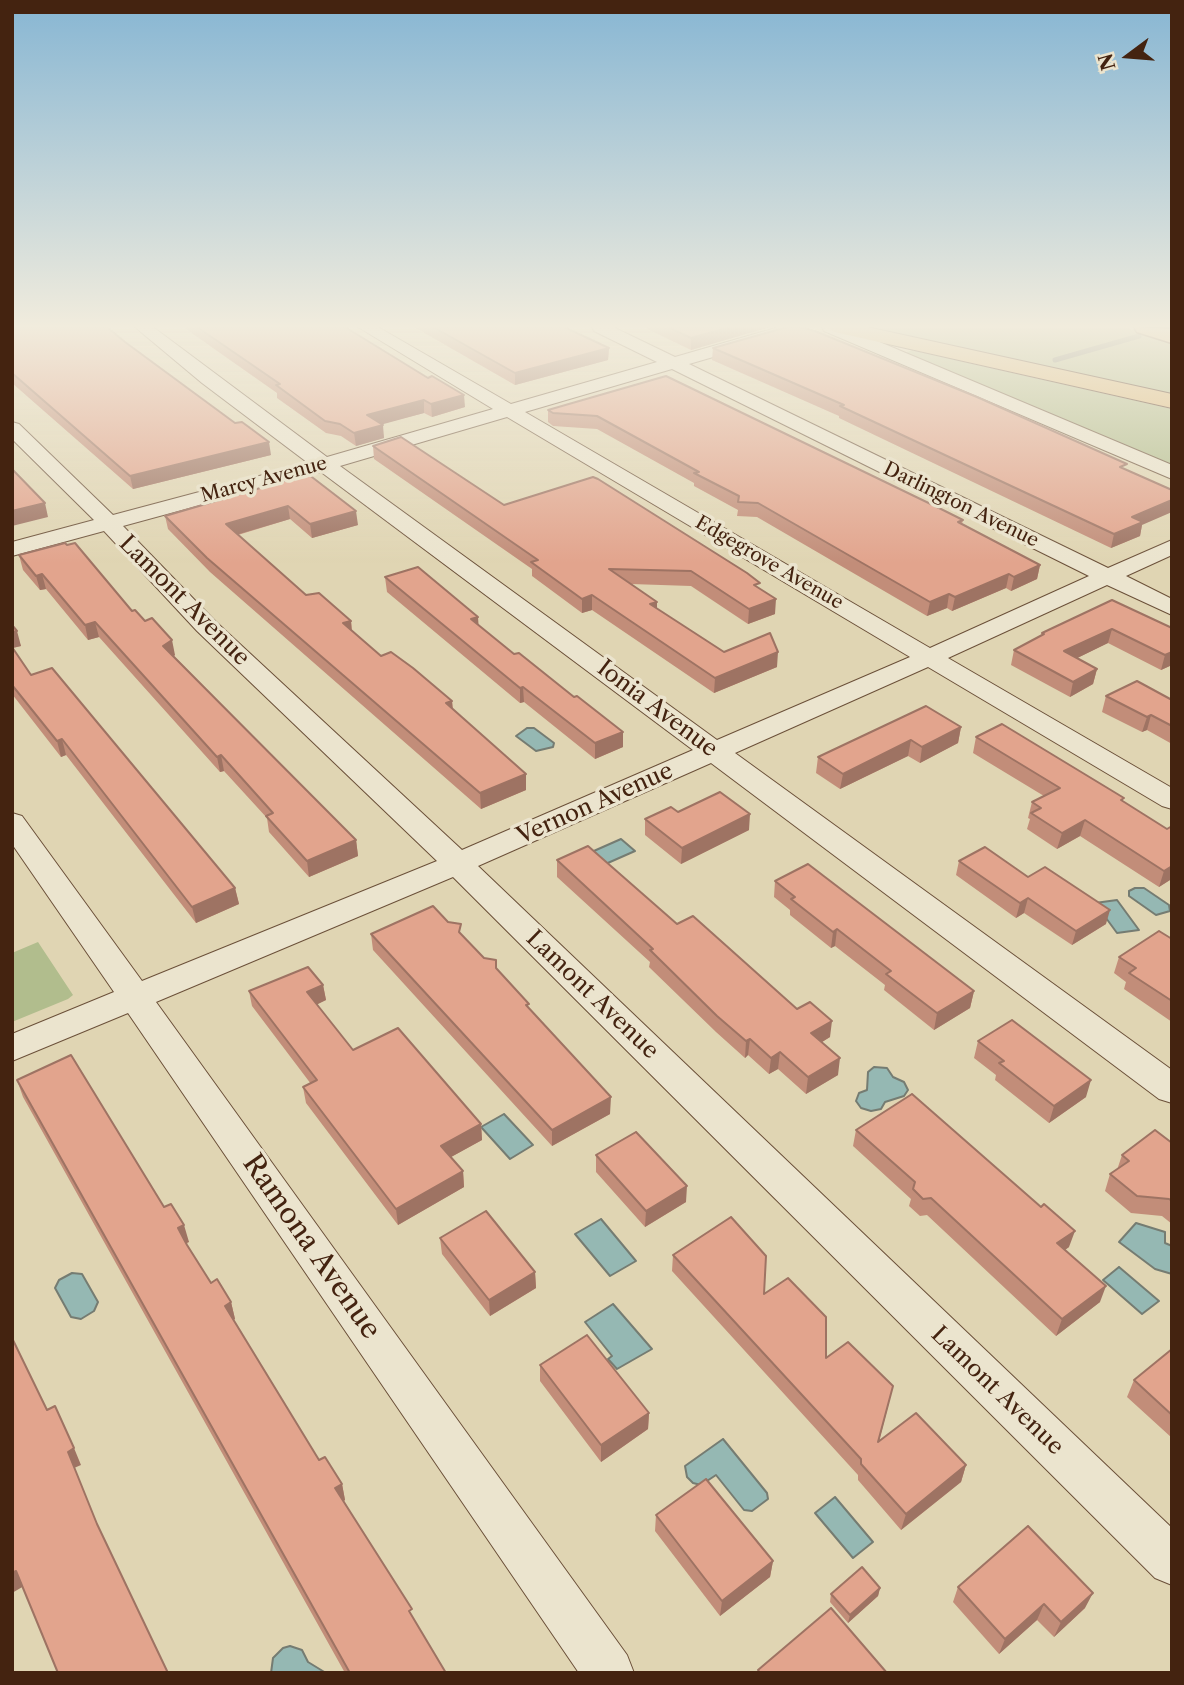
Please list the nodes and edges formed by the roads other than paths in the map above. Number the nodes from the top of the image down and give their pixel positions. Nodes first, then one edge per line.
1 (245, 406) edge
2 (499, 406) edge
3 (526, 406) edge
4 (760, 406) edge
5 (1014, 406) edge
6 (508, 411) junction
7 (12, 428) edge
8 (326, 464) junction
9 (1172, 473) edge
10 (106, 523) junction
11 (1172, 547) edge
12 (12, 549) edge
13 (1106, 576) junction
14 (1172, 608) edge
15 (930, 657) junction
16 (714, 751) junction
17 (1172, 800) edge
18 (12, 822) edge
19 (457, 864) junction
20 (137, 996) junction
21 (12, 1048) edge
22 (1172, 1089) edge
23 (1172, 1561) edge
24 (609, 1673) edge

1 - 8 street, Ionia Avenue
2 - 6 street, Edgegrove Avenue
3 - 6 street, Marcy Avenue
4 - 13 street, Darlington Avenue
5 - 9 street
6 - 8 street, Marcy Avenue
6 - 15 street, Edgegrove Avenue
7 - 10 street, Lamont Avenue
8 - 10 street, Marcy Avenue
8 - 16 street, Ionia Avenue
10 - 12 street, Marcy Avenue
10 - 19 street, Lamont Avenue
11 - 13 street, Vernon Avenue
13 - 14 street, Darlington Avenue
13 - 15 street, Vernon Avenue
15 - 16 street, Vernon Avenue
15 - 17 street, Edgegrove Avenue
16 - 19 street, Vernon Avenue
16 - 22 street, Ionia Avenue
18 - 20 street, Ramona Avenue
19 - 20 street, Vernon Avenue
19 - 23 street, Lamont Avenue
20 - 21 street, Vernon Avenue
20 - 24 street, Ramona Avenue

